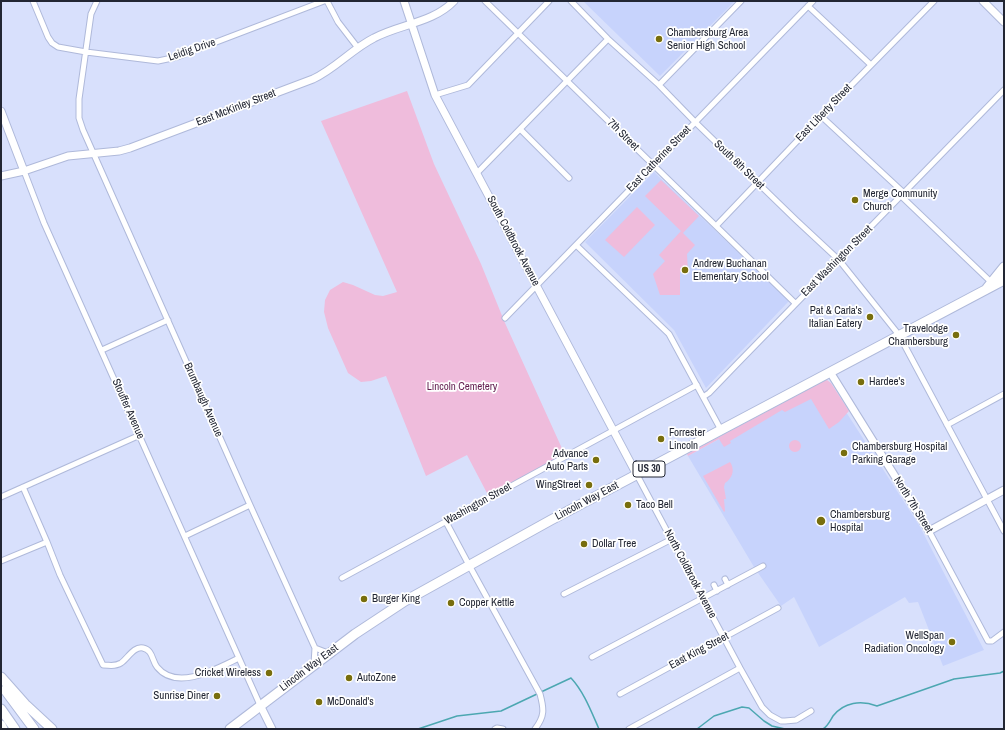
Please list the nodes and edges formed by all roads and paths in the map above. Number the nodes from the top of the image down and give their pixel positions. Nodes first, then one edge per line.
1 (33, 1) edge
2 (97, 1) edge
3 (326, 1) edge
4 (404, 1) edge
5 (454, 1) edge
6 (485, 1) edge
7 (550, 1) edge
8 (571, 1) edge
9 (741, 1) edge
10 (934, 1) edge
11 (983, 1) edge
12 (810, 3) edge
13 (1004, 22) edge
14 (412, 24) junction
15 (518, 34) junction
16 (608, 39) junction
17 (358, 48) junction
18 (86, 52) junction
19 (871, 65) junction
20 (567, 81) junction
21 (659, 85) junction
22 (1004, 90) edge
23 (435, 95) junction
24 (1, 111) edge
25 (821, 116) junction
26 (695, 122) junction
27 (520, 129) junction
28 (92, 153) junction
29 (653, 165) junction
30 (24, 171) junction
31 (477, 173) junction
32 (1, 176) edge
33 (569, 178) dead end
34 (758, 182) junction
35 (903, 194) junction
36 (716, 226) junction
37 (576, 245) junction
38 (839, 260) junction
39 (1004, 267) edge
40 (1004, 280) edge
41 (991, 282) junction
42 (536, 286) junction
43 (984, 291) junction
44 (795, 303) junction
45 (505, 318) dead end
46 (168, 320) junction
47 (899, 335) junction
48 (102, 350) junction
49 (830, 372) junction
50 (697, 385) junction
51 (1004, 394) edge
52 (703, 397) junction
53 (947, 425) junction
54 (613, 430) junction
55 (721, 430) junction
56 (140, 435) junction
57 (638, 475) junction
58 (23, 487) junction
59 (1004, 490) edge
60 (1, 497) edge
61 (987, 499) junction
62 (250, 505) junction
63 (446, 522) junction
64 (929, 531) junction
65 (1004, 531) edge
66 (185, 536) junction
67 (672, 539) junction
68 (47, 542) junction
69 (1, 561) edge
70 (469, 565) junction
71 (762, 566) dead end
72 (342, 578) dead end
73 (725, 579) dead end
74 (714, 585) dead end
75 (728, 585) junction
76 (717, 591) junction
77 (564, 594) dead end
78 (703, 599) junction
79 (778, 608) dead end
80 (1004, 632) edge
81 (725, 638) junction
82 (315, 648) junction
83 (328, 653) junction
84 (592, 656) dead end
85 (239, 658) junction
86 (314, 664) junction
87 (740, 668) junction
88 (1, 677) edge
89 (1, 685) edge
90 (620, 694) dead end
91 (260, 705) junction
92 (1, 709) edge
93 (811, 711) dead end
94 (1, 725) edge
95 (3, 729) edge
96 (15, 729) edge
97 (34, 729) edge
98 (52, 729) edge
99 (230, 729) edge
100 (272, 729) edge
101 (495, 729) edge
102 (503, 729) edge
103 (535, 729) edge
104 (629, 729) edge

1 - 18 street, Leidig Drive
2 - 18 street, Brumbaugh Avenue
3 - 17 street
3 - 18 street, Leidig Drive
4 - 14 street, South Coldbrook Avenue
5 - 14 street, East McKinley Street
6 - 15 street, 7th Street
7 - 15 street
8 - 16 street, South 6th Street
9 - 21 street
10 - 19 street, East Liberty Street
11 - 13 street
12 - 19 street
12 - 26 street, East Catherine Street
14 - 17 street, East McKinley Street
14 - 23 street, South Coldbrook Avenue
15 - 20 street, 7th Street
15 - 23 street
16 - 20 street
16 - 21 street, South 6th Street
17 - 28 street, East McKinley Street
18 - 28 street, Brumbaugh Avenue
19 - 25 street, East Liberty Street
20 - 27 street
20 - 29 street, 7th Street
21 - 26 street, South 6th Street
22 - 35 street, East Washington Street
23 - 31 street, South Coldbrook Avenue
24 - 30 street, Stouffer Avenue
25 - 34 street, East Liberty Street
25 - 35 street
26 - 29 street, East Catherine Street
26 - 34 street, South 6th Street
27 - 31 street
27 - 33 street
28 - 30 street, East McKinley Street
28 - 46 street, Brumbaugh Avenue
29 - 36 street, 7th Street
29 - 37 street, East Catherine Street
30 - 32 street, East McKinley Street
30 - 48 street, Stouffer Avenue
31 - 42 street, South Coldbrook Avenue
34 - 36 street, East Liberty Street
34 - 38 street, South 6th Street
35 - 38 street, East Washington Street
35 - 41 street
36 - 44 street, 7th Street
37 - 42 street, East Catherine Street
37 - 50 street
38 - 44 street, East Washington Street
38 - 47 street, South 6th Street
39 - 41 highway, US 30
40 - 43 highway, Lincoln Way East / US 30
41 - 43 highway, US 30
42 - 45 street, East Catherine Street
42 - 54 street, South Coldbrook Avenue
43 - 47 highway, Lincoln Way East / US 30
44 - 52 street, East Washington Street
46 - 48 street
46 - 62 street, Brumbaugh Avenue
47 - 49 highway, Lincoln Way East / US 30
47 - 53 street, South 6th Street
48 - 56 street, Stouffer Avenue
49 - 55 highway, Lincoln Way East / US 30
49 - 64 street, North 7th Street
50 - 52 street
50 - 54 street, Washington Street
51 - 53 street
52 - 55 street
53 - 61 street, South 6th Street
54 - 57 street, South Coldbrook Avenue
54 - 63 street, Washington Street
55 - 57 highway, Lincoln Way East / US 30
56 - 58 street
56 - 66 street, Stouffer Avenue
57 - 67 street, North Coldbrook Avenue
57 - 70 highway, Lincoln Way East / US 30
58 - 60 street
58 - 68 street
59 - 61 street
61 - 64 street
61 - 65 street, South 6th Street
62 - 66 street
62 - 82 street, Brumbaugh Avenue
63 - 70 street
63 - 72 street, Washington Street
64 - 80 street, North 7th Street
66 - 85 street, Stouffer Avenue
67 - 77 street
67 - 78 street, North Coldbrook Avenue
68 - 69 street
68 - 85 street
70 - 83 highway, Lincoln Way East / US 30
70 - 103 street
71 - 75 street
73 - 75 street
74 - 76 street
75 - 76 street
76 - 78 street
78 - 81 street, North Coldbrook Avenue
78 - 84 street
79 - 81 street, East King Street
81 - 87 street, North Coldbrook Avenue
81 - 90 street, East King Street
82 - 83 street
82 - 86 street, Brumbaugh Avenue
83 - 86 highway, Lincoln Way East / US 30
85 - 91 street, Stouffer Avenue
86 - 91 highway, Lincoln Way East / US 30
87 - 93 street, North Coldbrook Avenue
87 - 104 street
88 - 98 highway
89 - 97 highway
91 - 99 highway, Lincoln Way East / US 30
91 - 100 street
92 - 96 highway
94 - 95 highway
101 - 102 street

